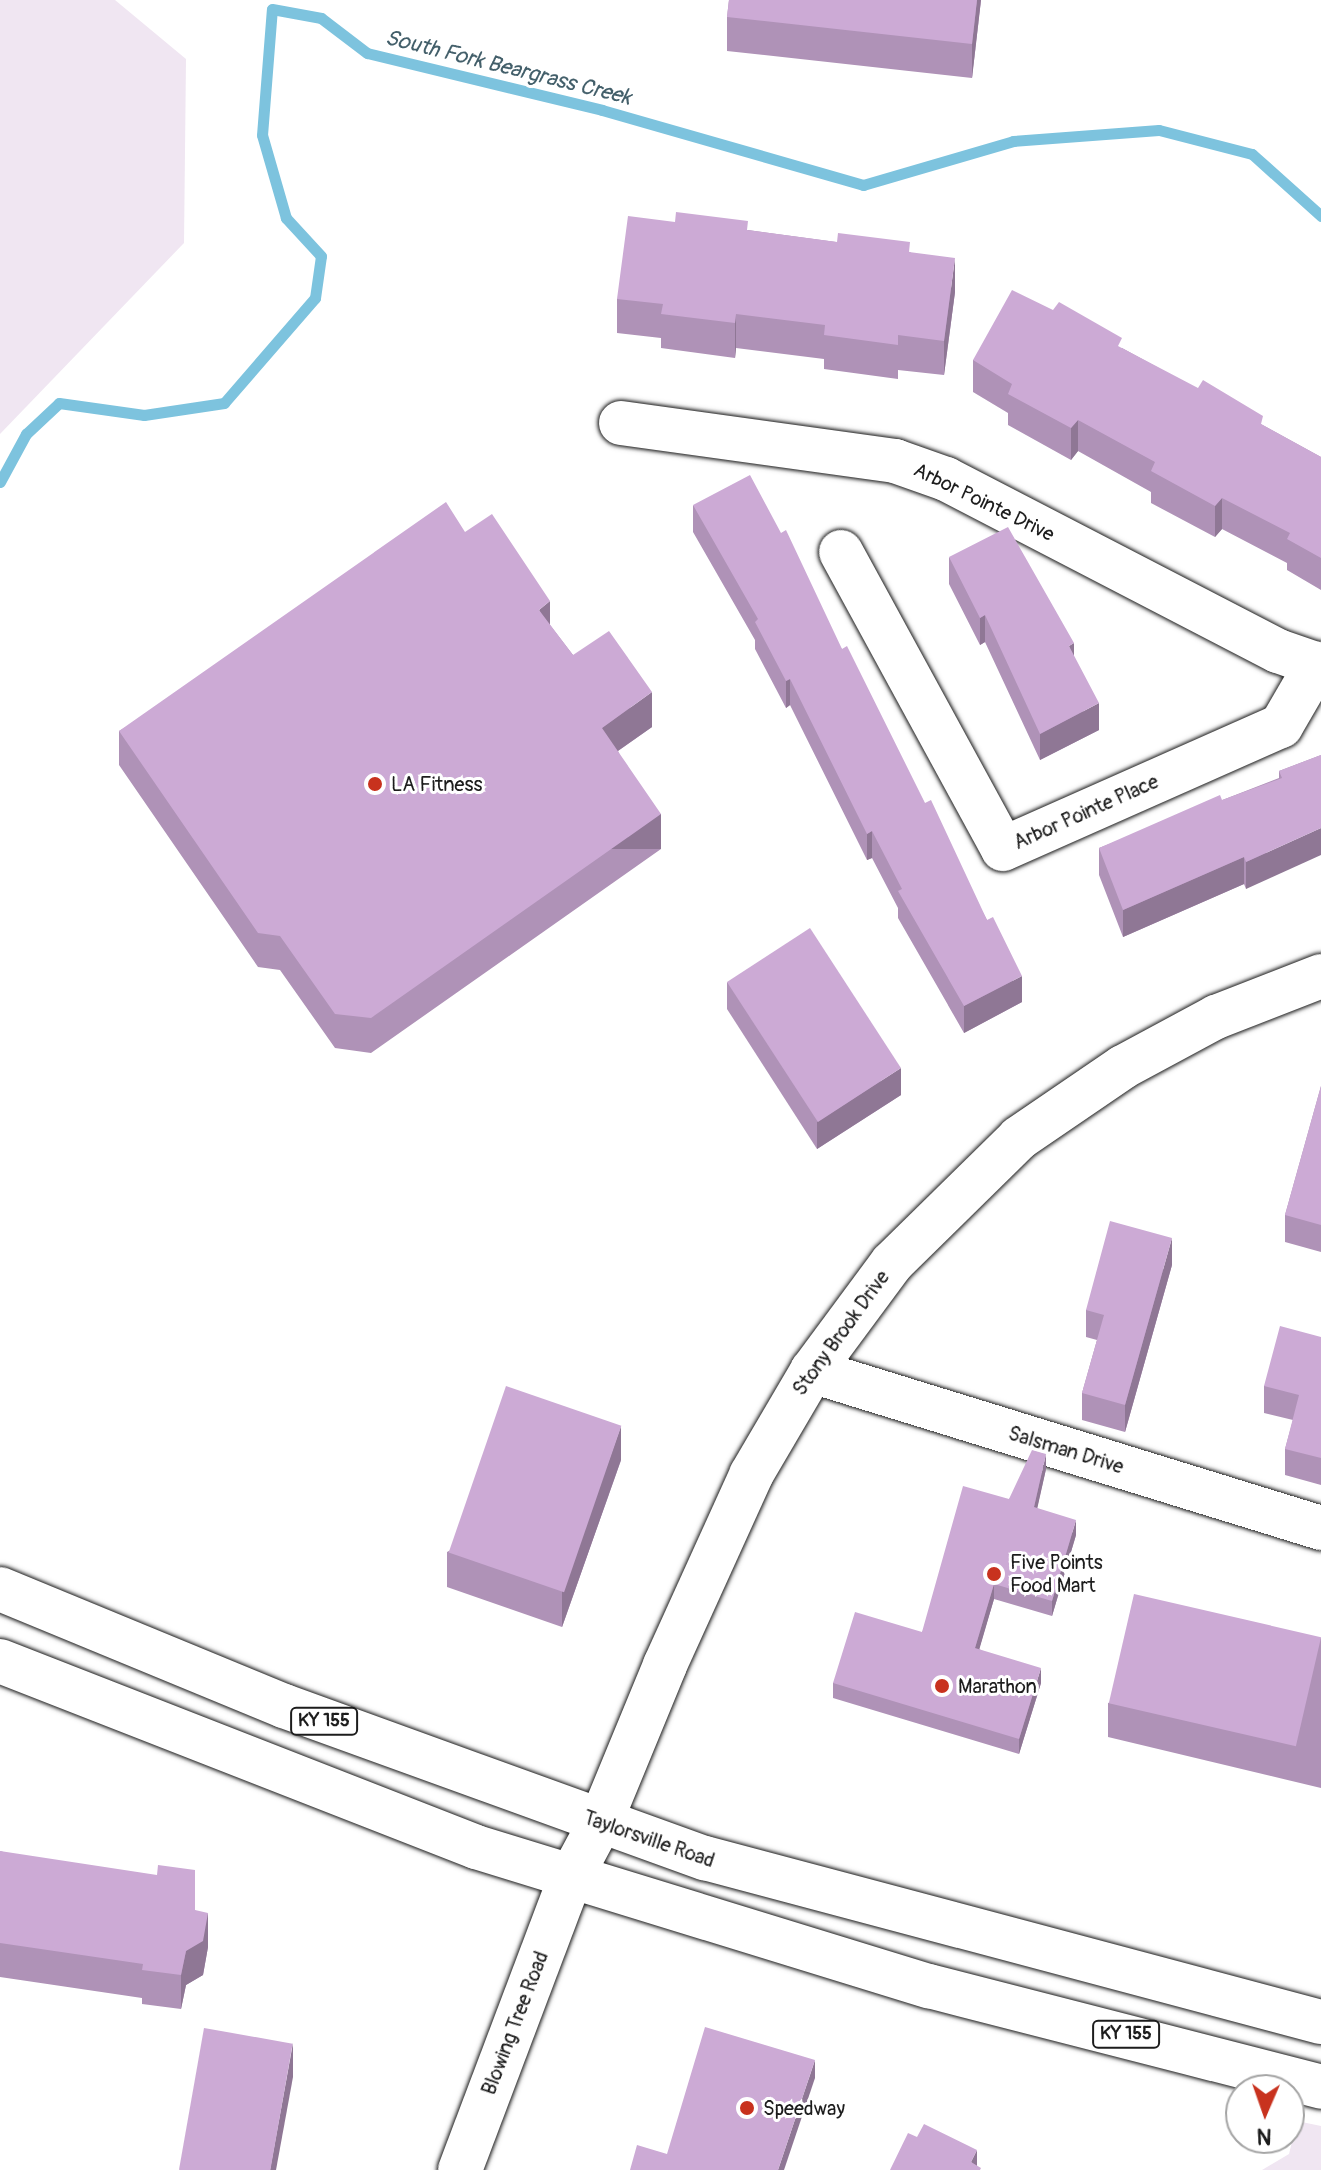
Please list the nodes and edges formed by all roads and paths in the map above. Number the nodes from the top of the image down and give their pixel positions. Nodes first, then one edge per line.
1 (621, 423) dead end
2 (841, 552) dead end
3 (1319, 665) edge
4 (1321, 976) edge
5 (812, 1371) junction
6 (1321, 1528) edge
7 (0, 1589) edge
8 (0, 1661) edge
9 (600, 1823) junction
10 (571, 1877) junction
11 (1321, 2022) edge
12 (1320, 2084) edge
13 (460, 2170) edge

1 - 3 street, Arbor Pointe Drive
2 - 3 street, Arbor Pointe Place
4 - 5 street, Stony Brook Drive
5 - 6 street, Salsman Drive
5 - 9 street, Stony Brook Drive
7 - 9 street, Taylorsville Road / KY 155
8 - 10 street, KY 155
9 - 10 street, Stony Brook Drive
9 - 11 street, Taylorsville Road / KY 155
10 - 12 street, KY 155
10 - 13 street, Blowing Tree Road

